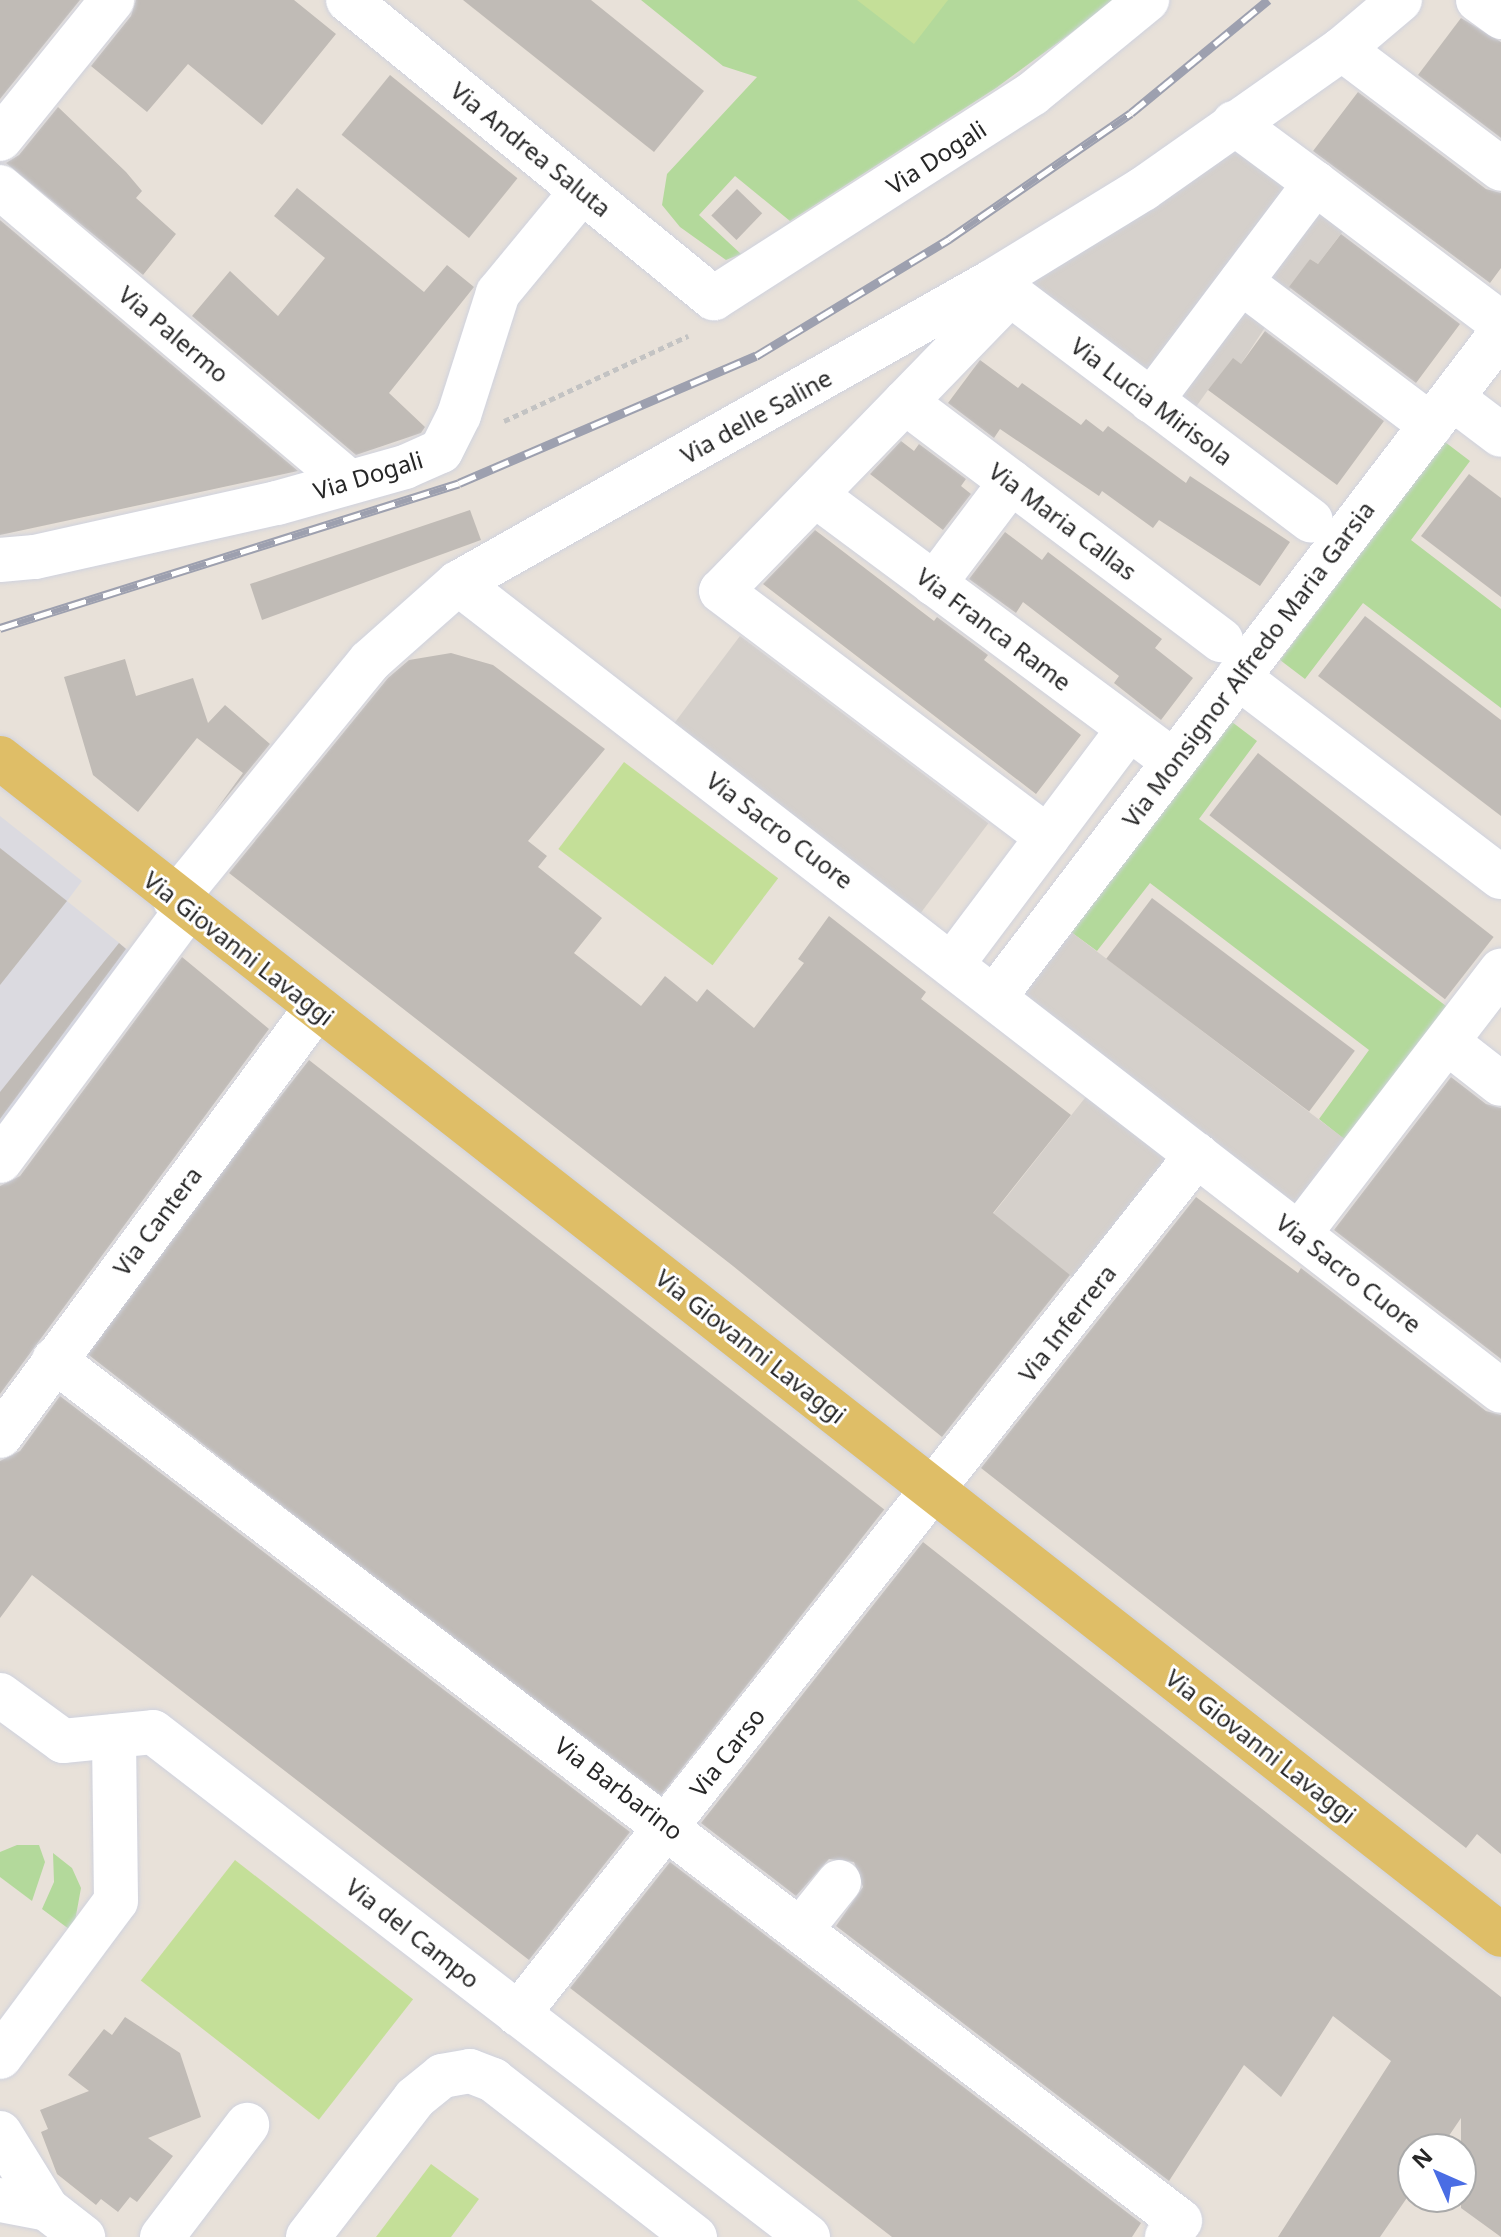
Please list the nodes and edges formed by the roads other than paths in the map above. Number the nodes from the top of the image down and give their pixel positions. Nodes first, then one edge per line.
1 (112, 0) edge
2 (348, 0) edge
3 (1147, 0) edge
4 (1400, 0) edge
5 (1478, 0) edge
6 (1501, 17) edge
7 (1342, 49) junction
8 (1234, 123) junction
9 (0, 139) edge
10 (1501, 169) edge
11 (1315, 183) junction
12 (0, 187) edge
13 (582, 191) junction
14 (1241, 282) junction
15 (1001, 288) junction
16 (714, 298) joint
17 (1501, 323) edge
18 (1501, 333) edge
19 (1151, 401) junction
20 (905, 402) junction
21 (1442, 411) junction
22 (1501, 435) edge
23 (349, 482) junction
24 (1011, 482) junction
25 (815, 495) junction
26 (1311, 521) dead end
27 (0, 560) edge
28 (458, 583) junction
29 (934, 584) junction
30 (1229, 658) junction
31 (1129, 729) junction
32 (0, 758) edge
33 (1174, 762) junction
34 (1048, 837) junction
35 (1501, 877) edge
36 (181, 904) junction
37 (953, 963) junction
38 (1501, 971) edge
39 (996, 995) junction
40 (316, 1008) junction
41 (1447, 1042) junction
42 (1501, 1084) edge
43 (1197, 1155) junction
44 (0, 1161) edge
45 (1299, 1234) junction
46 (54, 1360) junction
47 (1501, 1391) edge
48 (0, 1436) edge
49 (935, 1490) junction
50 (0, 1695) edge
51 (114, 1736) junction
52 (669, 1826) junction
53 (839, 1882) dead end
54 (802, 1928) junction
55 (1501, 1935) edge
56 (518, 2014) junction
57 (0, 2057) edge
58 (247, 2125) dead end
59 (0, 2133) edge
60 (0, 2200) edge
61 (47, 2209) junction
62 (1174, 2229) edge
63 (83, 2237) edge
64 (162, 2237) edge
65 (308, 2237) edge
66 (695, 2237) edge
67 (808, 2237) edge

1 - 9 street
2 - 13 street, Via Andrea Saluta
3 - 16 street, Via Dogali
4 - 7 street, Via delle Saline
5 - 6 street
7 - 8 street, Via delle Saline
7 - 10 street
8 - 11 street
8 - 15 street, Via delle Saline
11 - 14 street
11 - 17 street
12 - 23 street, Via Palermo
13 - 16 street, Via Andrea Saluta
13 - 23 street, Via Dogali
14 - 19 street
14 - 21 street
15 - 19 street, Via Lucia Mirisola
15 - 20 street
15 - 28 street, Via delle Saline
18 - 21 street, Via Monsignor Alfredo Maria Garsia
19 - 26 street, Via Lucia Mirisola
20 - 24 street, Via Maria Callas
20 - 25 street
21 - 22 street
21 - 30 street, Via Monsignor Alfredo Maria Garsia
23 - 27 street, Via Dogali
24 - 29 street
24 - 30 street, Via Maria Callas
25 - 29 street, Via Franca Rame
25 - 34 street
28 - 36 street, Via delle Saline
28 - 37 street, Via Sacro Cuore
29 - 31 street, Via Franca Rame
30 - 33 street, Via Monsignor Alfredo Maria Garsia
30 - 35 street, Via Maria Callas
31 - 33 street, Via Franca Rame
31 - 34 street
32 - 36 main road, Via Giovanni Lavaggi
33 - 39 street, Via Monsignor Alfredo Maria Garsia
34 - 37 street
36 - 40 main road, Via Giovanni Lavaggi
36 - 44 street, Via delle Saline
37 - 39 street, Via Sacro Cuore
38 - 41 street
39 - 43 street, Via Sacro Cuore
40 - 46 street, Via Cantera
40 - 49 main road, Via Giovanni Lavaggi
41 - 42 street
41 - 45 street
43 - 45 street, Via Sacro Cuore
43 - 49 street, Via Inferrera
45 - 47 street, Via Sacro Cuore
46 - 48 street, Via Cantera
46 - 52 street, Via Barbarino
49 - 52 street, Via Carso
49 - 55 main road, Via Giovanni Lavaggi
50 - 51 street, Via del Campo
51 - 56 street, Via del Campo
51 - 57 street
52 - 54 street, Via Barbarino
52 - 56 street, Via Carso
53 - 54 street
54 - 62 street, Via Barbarino
56 - 67 street, Via del Campo
58 - 64 street
59 - 61 street
60 - 61 street
61 - 63 street
65 - 66 street

